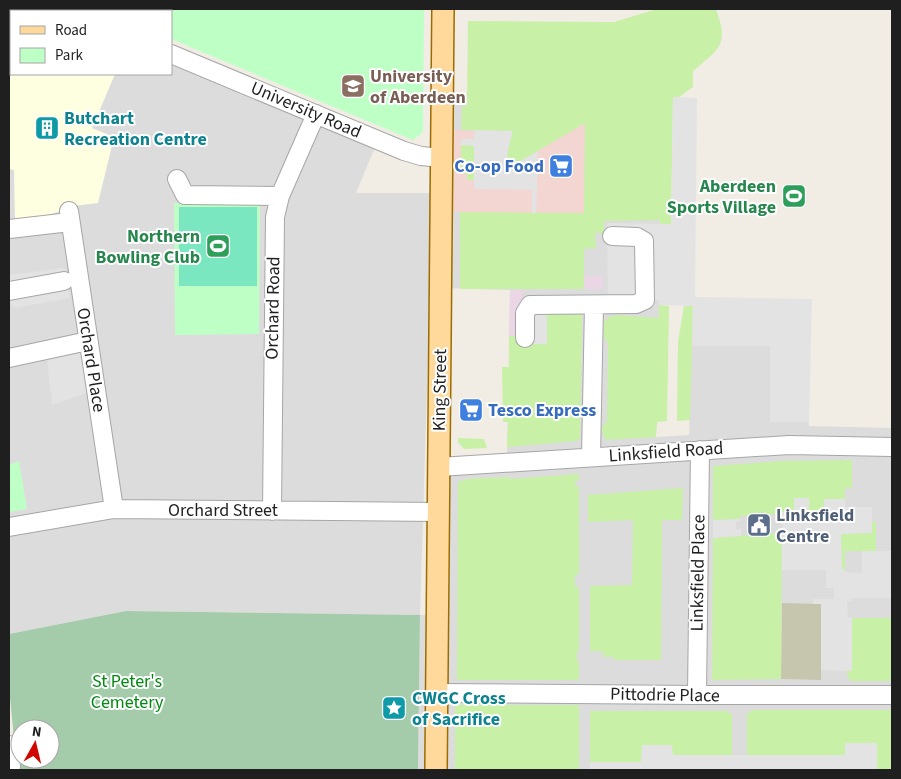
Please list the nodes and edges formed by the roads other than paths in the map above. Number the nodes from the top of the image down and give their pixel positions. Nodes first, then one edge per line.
1 (443, 9) edge
2 (172, 54) edge
3 (316, 114) junction
4 (442, 158) junction
5 (177, 179) dead end
6 (280, 196) junction
7 (9, 229) edge
8 (612, 236) dead end
9 (64, 281) dead end
10 (9, 291) edge
11 (594, 304) junction
12 (525, 338) dead end
13 (88, 340) junction
14 (9, 358) edge
15 (892, 447) edge
16 (700, 450) junction
17 (590, 457) junction
18 (439, 468) junction
19 (114, 509) junction
20 (272, 510) junction
21 (439, 512) junction
22 (9, 527) edge
23 (437, 693) junction
24 (892, 695) edge
25 (696, 696) junction
26 (436, 770) edge

1 - 4 main road, King Street
2 - 3 street, University Road
3 - 4 street, University Road
3 - 6 street, Orchard Road
4 - 18 main road, King Street
5 - 6 street
6 - 20 street, Orchard Road
7 - 13 street, Orchard Place
8 - 11 street
9 - 10 street
11 - 12 street
11 - 17 street
13 - 14 street
13 - 19 street, Orchard Place
15 - 16 street, Linksfield Road
16 - 17 street, Linksfield Road
16 - 25 street, Linksfield Place
17 - 18 street, Linksfield Road
18 - 21 main road, King Street
19 - 20 street, Orchard Street
19 - 22 street, Orchard Street
20 - 21 street, Orchard Street
21 - 23 main road, King Street
23 - 25 street, Pittodrie Place
23 - 26 main road, King Street
24 - 25 street, Pittodrie Place

